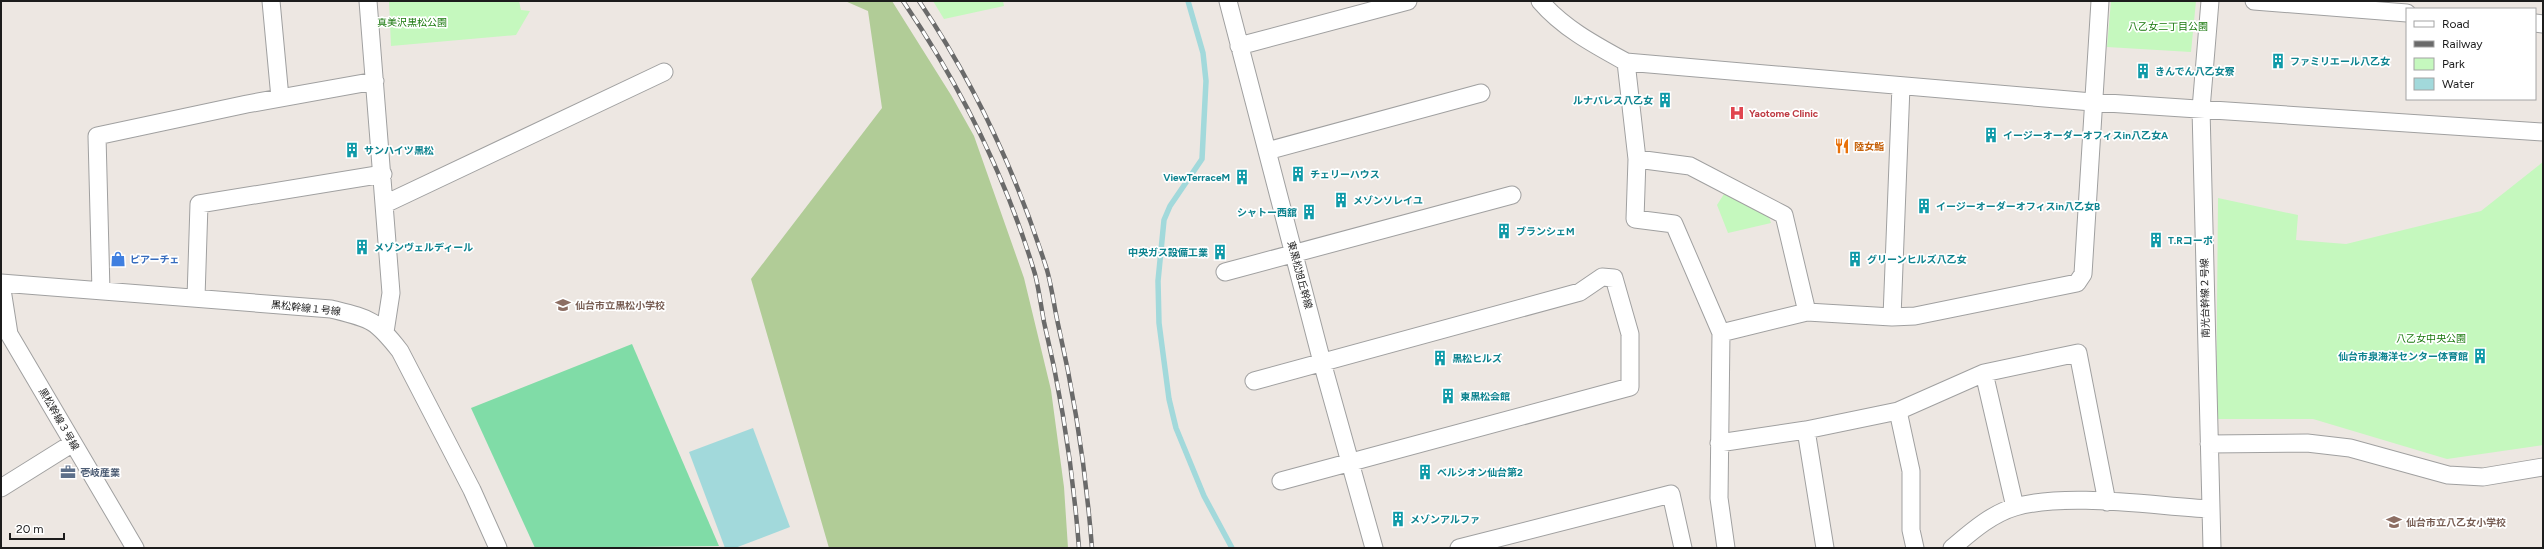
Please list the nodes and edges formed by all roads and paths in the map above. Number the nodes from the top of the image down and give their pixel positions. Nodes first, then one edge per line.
1 (271, 1) edge
2 (368, 1) edge
3 (1228, 1) edge
4 (1408, 1) edge
5 (1540, 1) edge
6 (2100, 1) edge
7 (2210, 1) edge
8 (2254, 1) edge
9 (2406, 13) edge
10 (1239, 46) junction
11 (1626, 62) junction
12 (664, 72) dead end
13 (375, 81) junction
14 (1901, 86) junction
15 (1481, 93) dead end
16 (280, 98) junction
17 (2092, 102) junction
18 (2201, 109) junction
19 (2543, 132) edge
20 (1267, 151) junction
21 (1637, 159) junction
22 (383, 174) junction
23 (1512, 195) dead end
24 (385, 204) junction
25 (1294, 254) junction
26 (1225, 272) dead end
27 (1, 283) edge
28 (101, 291) junction
29 (196, 298) junction
30 (1807, 312) junction
31 (1892, 318) junction
32 (385, 332) junction
33 (1720, 333) junction
34 (1322, 362) junction
35 (1984, 373) junction
36 (1254, 381) dead end
37 (1898, 411) junction
38 (1806, 430) junction
39 (73, 443) junction
40 (1719, 443) junction
41 (2209, 444) junction
42 (1351, 462) junction
43 (2543, 467) edge
44 (1281, 481) dead end
45 (1, 488) edge
46 (2107, 502) junction
47 (2015, 507) junction
48 (2210, 509) junction
49 (135, 548) edge
50 (498, 548) edge
51 (1374, 548) edge
52 (1459, 548) edge
53 (1683, 548) edge
54 (1726, 548) edge
55 (1825, 548) edge
56 (1915, 548) edge
57 (1952, 548) edge
58 (2212, 548) edge

1 - 16 street
2 - 13 street
3 - 10 street, 東黒松旭丘幹線
4 - 10 street
5 - 11 street
6 - 17 street
7 - 18 street, 南光台幹線２号線
8 - 9 street
10 - 20 street, 東黒松旭丘幹線
11 - 14 street
11 - 21 street
12 - 24 street
13 - 16 street
13 - 22 street
14 - 17 street
14 - 31 street
15 - 20 street
16 - 28 street
17 - 18 street
17 - 31 street
18 - 19 street
18 - 41 street, 南光台幹線２号線
20 - 25 street, 東黒松旭丘幹線
21 - 30 street
21 - 33 street
22 - 24 street
22 - 29 street
23 - 25 street
24 - 32 street
25 - 26 street
25 - 34 street, 東黒松旭丘幹線
27 - 28 street, 黒松幹線１号線
27 - 39 street, 黒松幹線３号線
28 - 29 street, 黒松幹線１号線
29 - 32 street, 黒松幹線１号線
30 - 31 street
30 - 33 street
32 - 50 street, 黒松幹線１号線
33 - 40 street
34 - 36 street
34 - 42 street, 東黒松旭丘幹線
34 - 42 street
35 - 37 street
35 - 46 street
35 - 47 street
37 - 38 street
37 - 56 street
38 - 40 street
38 - 55 street
39 - 45 street
39 - 49 street, 黒松幹線３号線
40 - 54 street
41 - 43 street
41 - 48 street, 南光台幹線２号線
42 - 44 street
42 - 51 street, 東黒松旭丘幹線
46 - 47 street
46 - 48 street
47 - 57 street
48 - 58 street, 南光台幹線２号線
52 - 53 street

